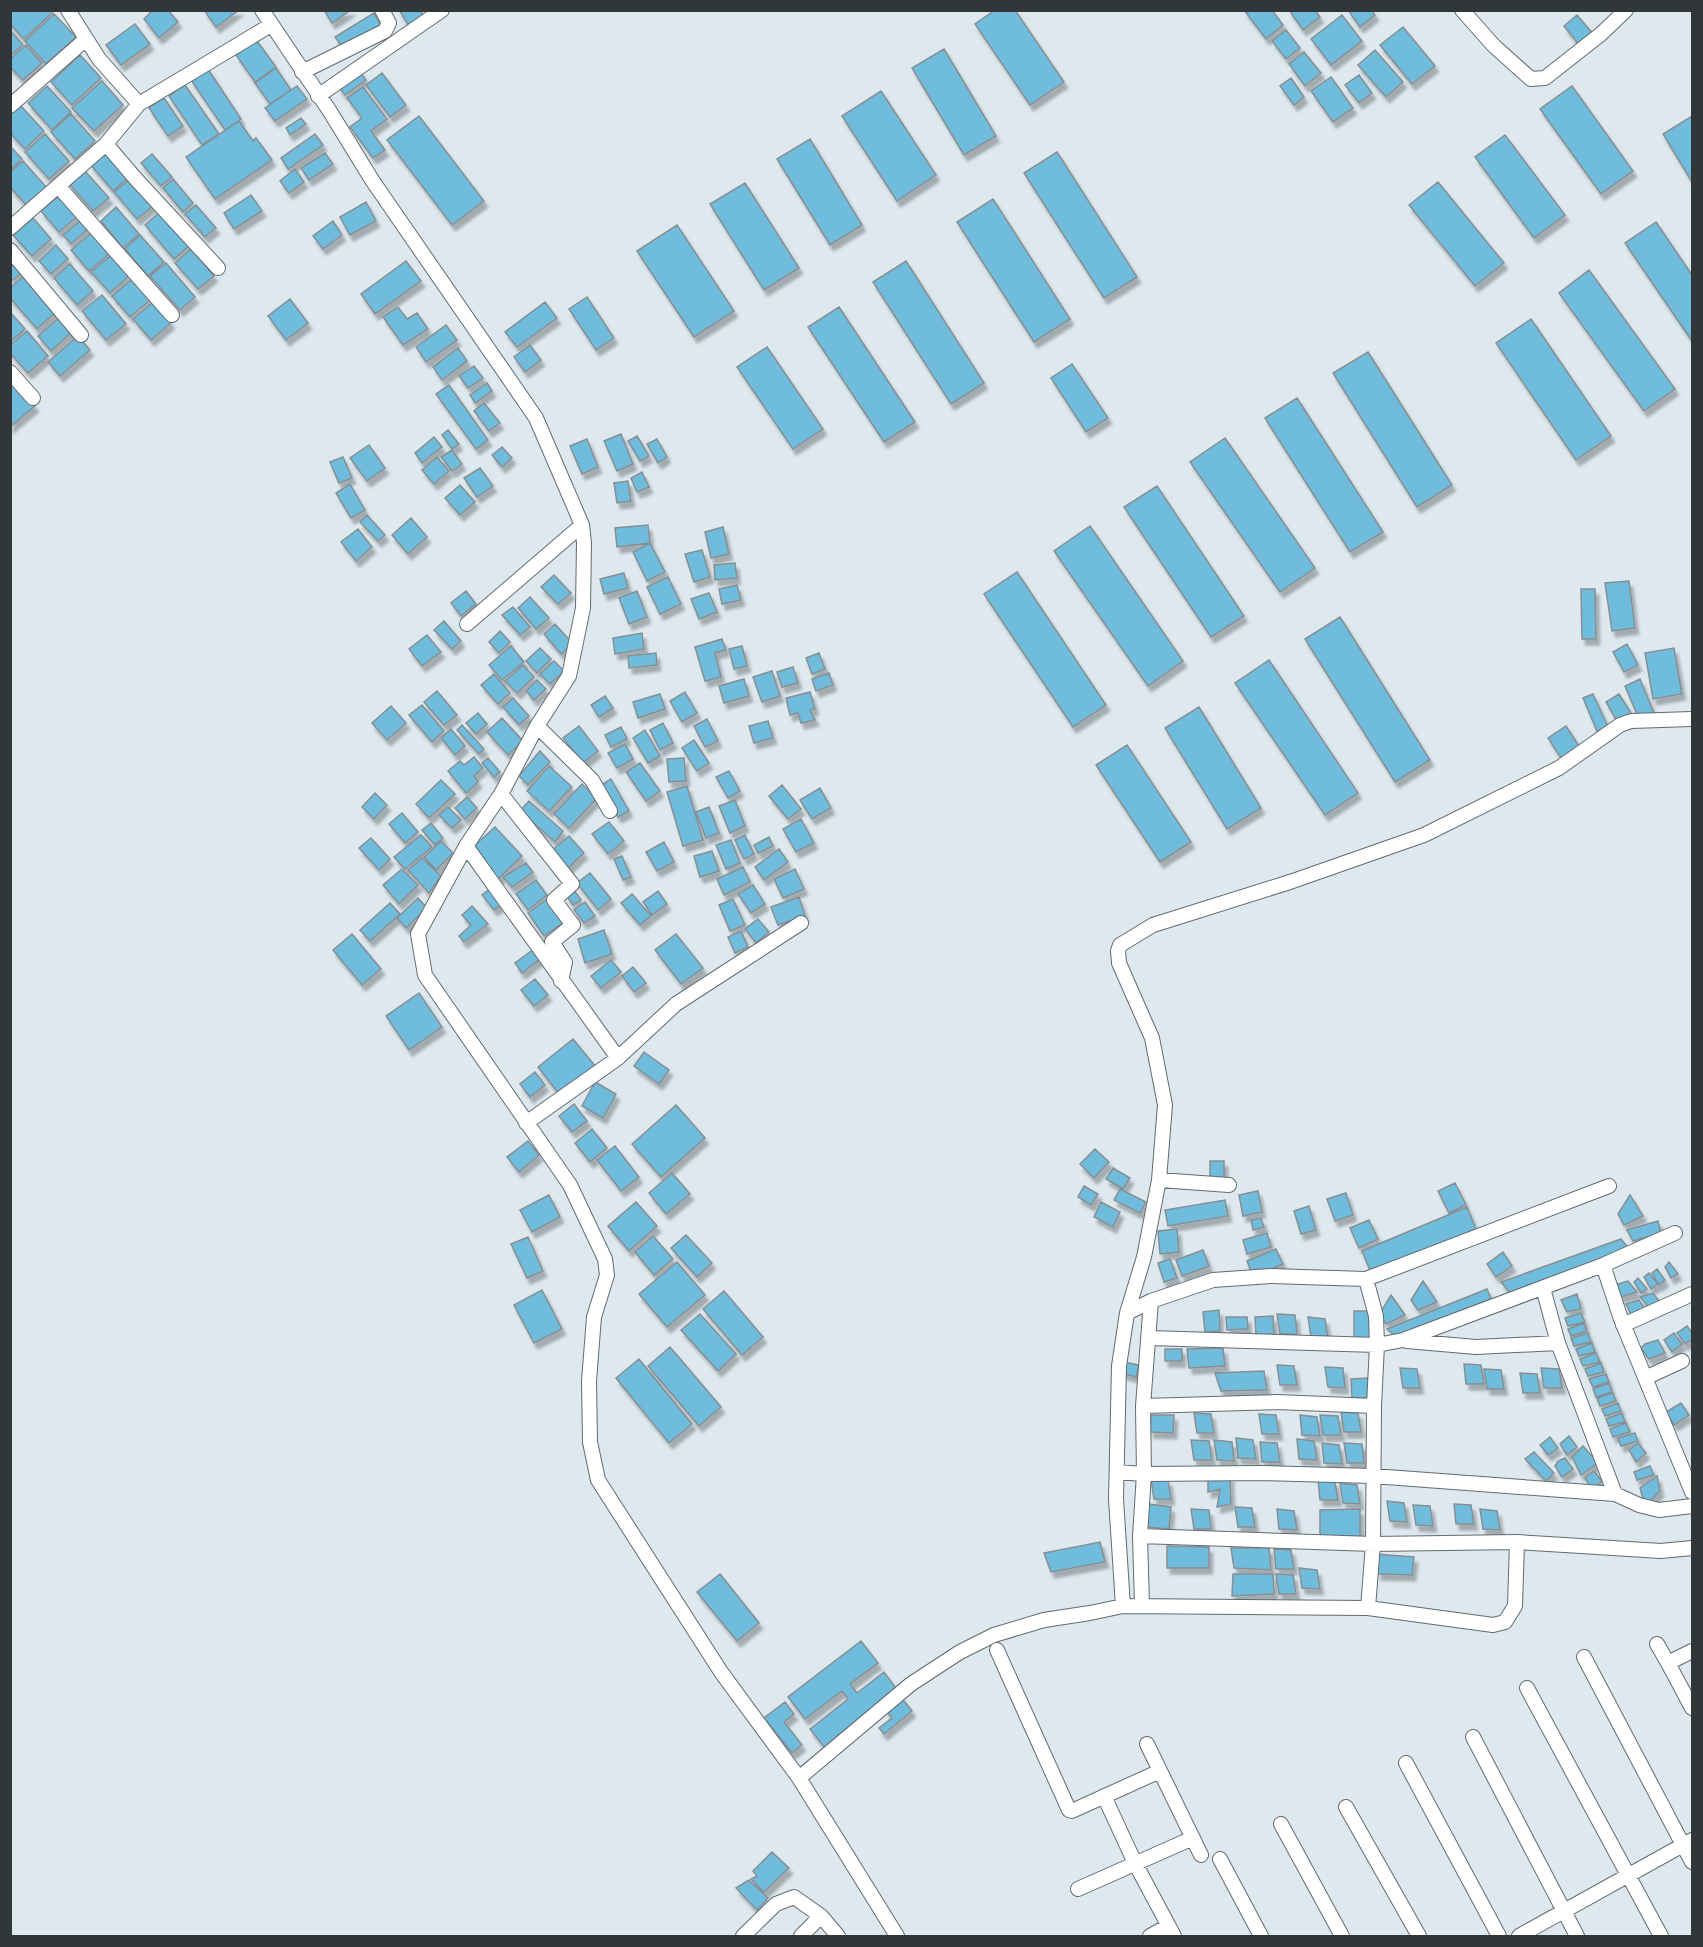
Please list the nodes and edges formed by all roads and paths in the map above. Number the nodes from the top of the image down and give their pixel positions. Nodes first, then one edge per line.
1 (68, 10) edge
2 (262, 10) edge
3 (382, 10) edge
4 (442, 10) edge
5 (1462, 10) edge
6 (1626, 10) edge
7 (271, 25) junction
8 (86, 39) junction
9 (302, 72) junction
10 (318, 96) junction
11 (139, 104) junction
12 (10, 106) edge
13 (106, 144) junction
14 (59, 187) junction
15 (10, 228) edge
16 (10, 250) edge
17 (218, 268) dead end
18 (172, 315) dead end
19 (81, 336) dead end
20 (10, 372) edge
21 (33, 398) dead end
22 (582, 525) junction
23 (468, 624) dead end
24 (1692, 718) edge
25 (537, 726) junction
26 (501, 794) junction
27 (610, 811) dead end
28 (465, 846) junction
29 (801, 923) dead end
30 (561, 981) junction
31 (618, 1058) junction
32 (526, 1123) junction
33 (1159, 1180) junction
34 (1229, 1185) dead end
35 (1609, 1186) dead end
36 (1676, 1233) dead end
37 (1603, 1265) junction
38 (1366, 1279) junction
39 (1543, 1288) junction
40 (1692, 1294) edge
41 (1151, 1301) junction
42 (1128, 1313) junction
43 (1623, 1325) junction
44 (1149, 1338) junction
45 (1403, 1340) junction
46 (1558, 1343) junction
47 (1377, 1345) junction
48 (1682, 1361) dead end
49 (1645, 1378) junction
50 (1143, 1406) junction
51 (1374, 1406) junction
52 (1117, 1472) junction
53 (1144, 1474) junction
54 (1373, 1476) junction
55 (1692, 1492) edge
56 (1615, 1494) junction
57 (1692, 1506) edge
58 (1140, 1536) junction
59 (1516, 1542) junction
60 (1373, 1544) junction
61 (1692, 1548) edge
62 (1142, 1605) junction
63 (1123, 1606) junction
64 (1368, 1608) junction
65 (1657, 1644) dead end
66 (997, 1650) dead end
67 (1692, 1651) edge
68 (1584, 1657) dead end
69 (1668, 1664) junction
70 (1527, 1688) dead end
71 (1692, 1708) edge
72 (1473, 1737) dead end
73 (1147, 1744) dead end
74 (1406, 1763) dead end
75 (1160, 1771) junction
76 (799, 1778) junction
77 (1104, 1796) junction
78 (1346, 1807) dead end
79 (1281, 1824) dead end
80 (1193, 1838) junction
81 (1688, 1842) edge
82 (1201, 1855) dead end
83 (1220, 1859) dead end
84 (1692, 1862) edge
85 (1135, 1863) junction
86 (1629, 1876) junction
87 (1078, 1889) dead end
88 (1564, 1912) junction
89 (821, 1916) junction
90 (1171, 1931) edge
91 (743, 1936) edge
92 (801, 1936) edge
93 (838, 1936) edge
94 (897, 1936) edge
95 (1150, 1936) edge
96 (1261, 1936) edge
97 (1342, 1936) edge
98 (1419, 1936) edge
99 (1500, 1936) edge
100 (1519, 1936) edge
101 (1577, 1936) edge
102 (1661, 1936) edge

1 - 8 street
2 - 7 street
3 - 9 street
4 - 10 street
5 - 6 street
7 - 9 street
7 - 11 street
8 - 11 street
8 - 12 street
9 - 10 street
10 - 22 street
11 - 13 street
13 - 14 street
13 - 17 street
14 - 15 street
14 - 18 street
16 - 19 street
20 - 21 street
22 - 23 street
22 - 25 street
24 - 33 street
25 - 26 street
25 - 27 street
26 - 28 street
26 - 30 street
28 - 30 street
28 - 32 street
29 - 31 street
30 - 31 street
31 - 32 street
32 - 76 street
33 - 34 street
33 - 42 street
35 - 38 street
36 - 37 street
37 - 39 street
37 - 43 street
38 - 41 street
38 - 47 street
39 - 45 street
39 - 46 street
40 - 43 street
41 - 42 street
41 - 44 street
42 - 52 street
43 - 49 street
44 - 47 street
44 - 50 street
45 - 46 street
45 - 47 street
46 - 56 street
47 - 51 street
48 - 49 street
49 - 55 street
50 - 51 street
50 - 53 street
51 - 54 street
52 - 53 street
52 - 63 street
53 - 54 street
53 - 58 street
54 - 56 street
54 - 60 street
56 - 57 street
58 - 60 street
58 - 62 street
59 - 60 street
59 - 61 street
59 - 64 street
60 - 64 street
62 - 63 street
62 - 64 street
63 - 76 street
65 - 69 street
66 - 77 street
67 - 69 street
68 - 81 street
69 - 71 street
70 - 86 street
72 - 88 street
73 - 75 street
74 - 99 street
75 - 77 street
75 - 80 street
76 - 94 street
77 - 85 street
78 - 98 street
79 - 97 street
80 - 82 street
80 - 85 street
81 - 84 street
81 - 86 street
83 - 96 street
85 - 87 street
85 - 90 street
86 - 88 street
86 - 102 street
88 - 100 street
88 - 101 street
89 - 91 street
89 - 92 street
89 - 93 street
90 - 95 street

